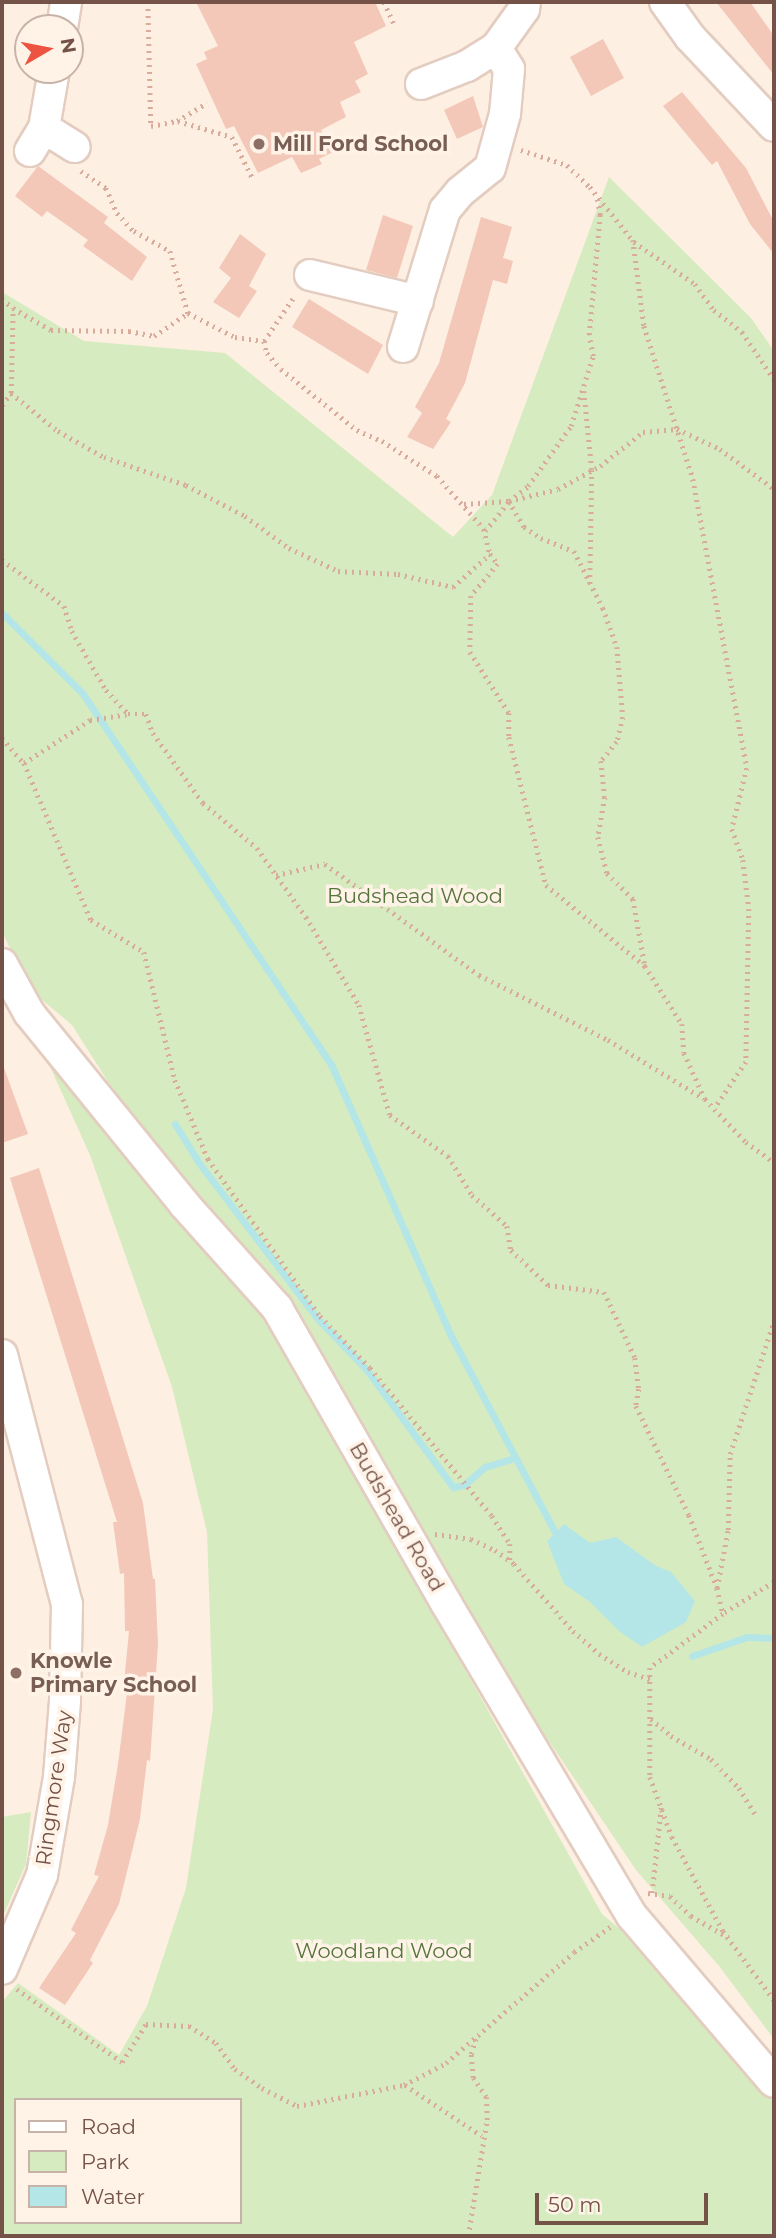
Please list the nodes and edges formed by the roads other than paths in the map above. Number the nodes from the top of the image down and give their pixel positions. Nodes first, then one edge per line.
1 (525, 2) edge
2 (665, 2) edge
3 (496, 48) junction
4 (51, 84) edge
5 (421, 84) dead end
6 (774, 126) edge
7 (74, 147) road end
8 (310, 275) road end
9 (418, 301) junction
10 (404, 347) dead end
11 (2, 964) edge
12 (2, 1355) edge
13 (7, 1978) edge
14 (774, 2082) edge

1 - 3 street
2 - 6 street
3 - 5 street
3 - 9 street
4 - 7 street
8 - 9 street
9 - 10 street
11 - 14 street, Budshead Road
12 - 13 street, Ringmore Way

